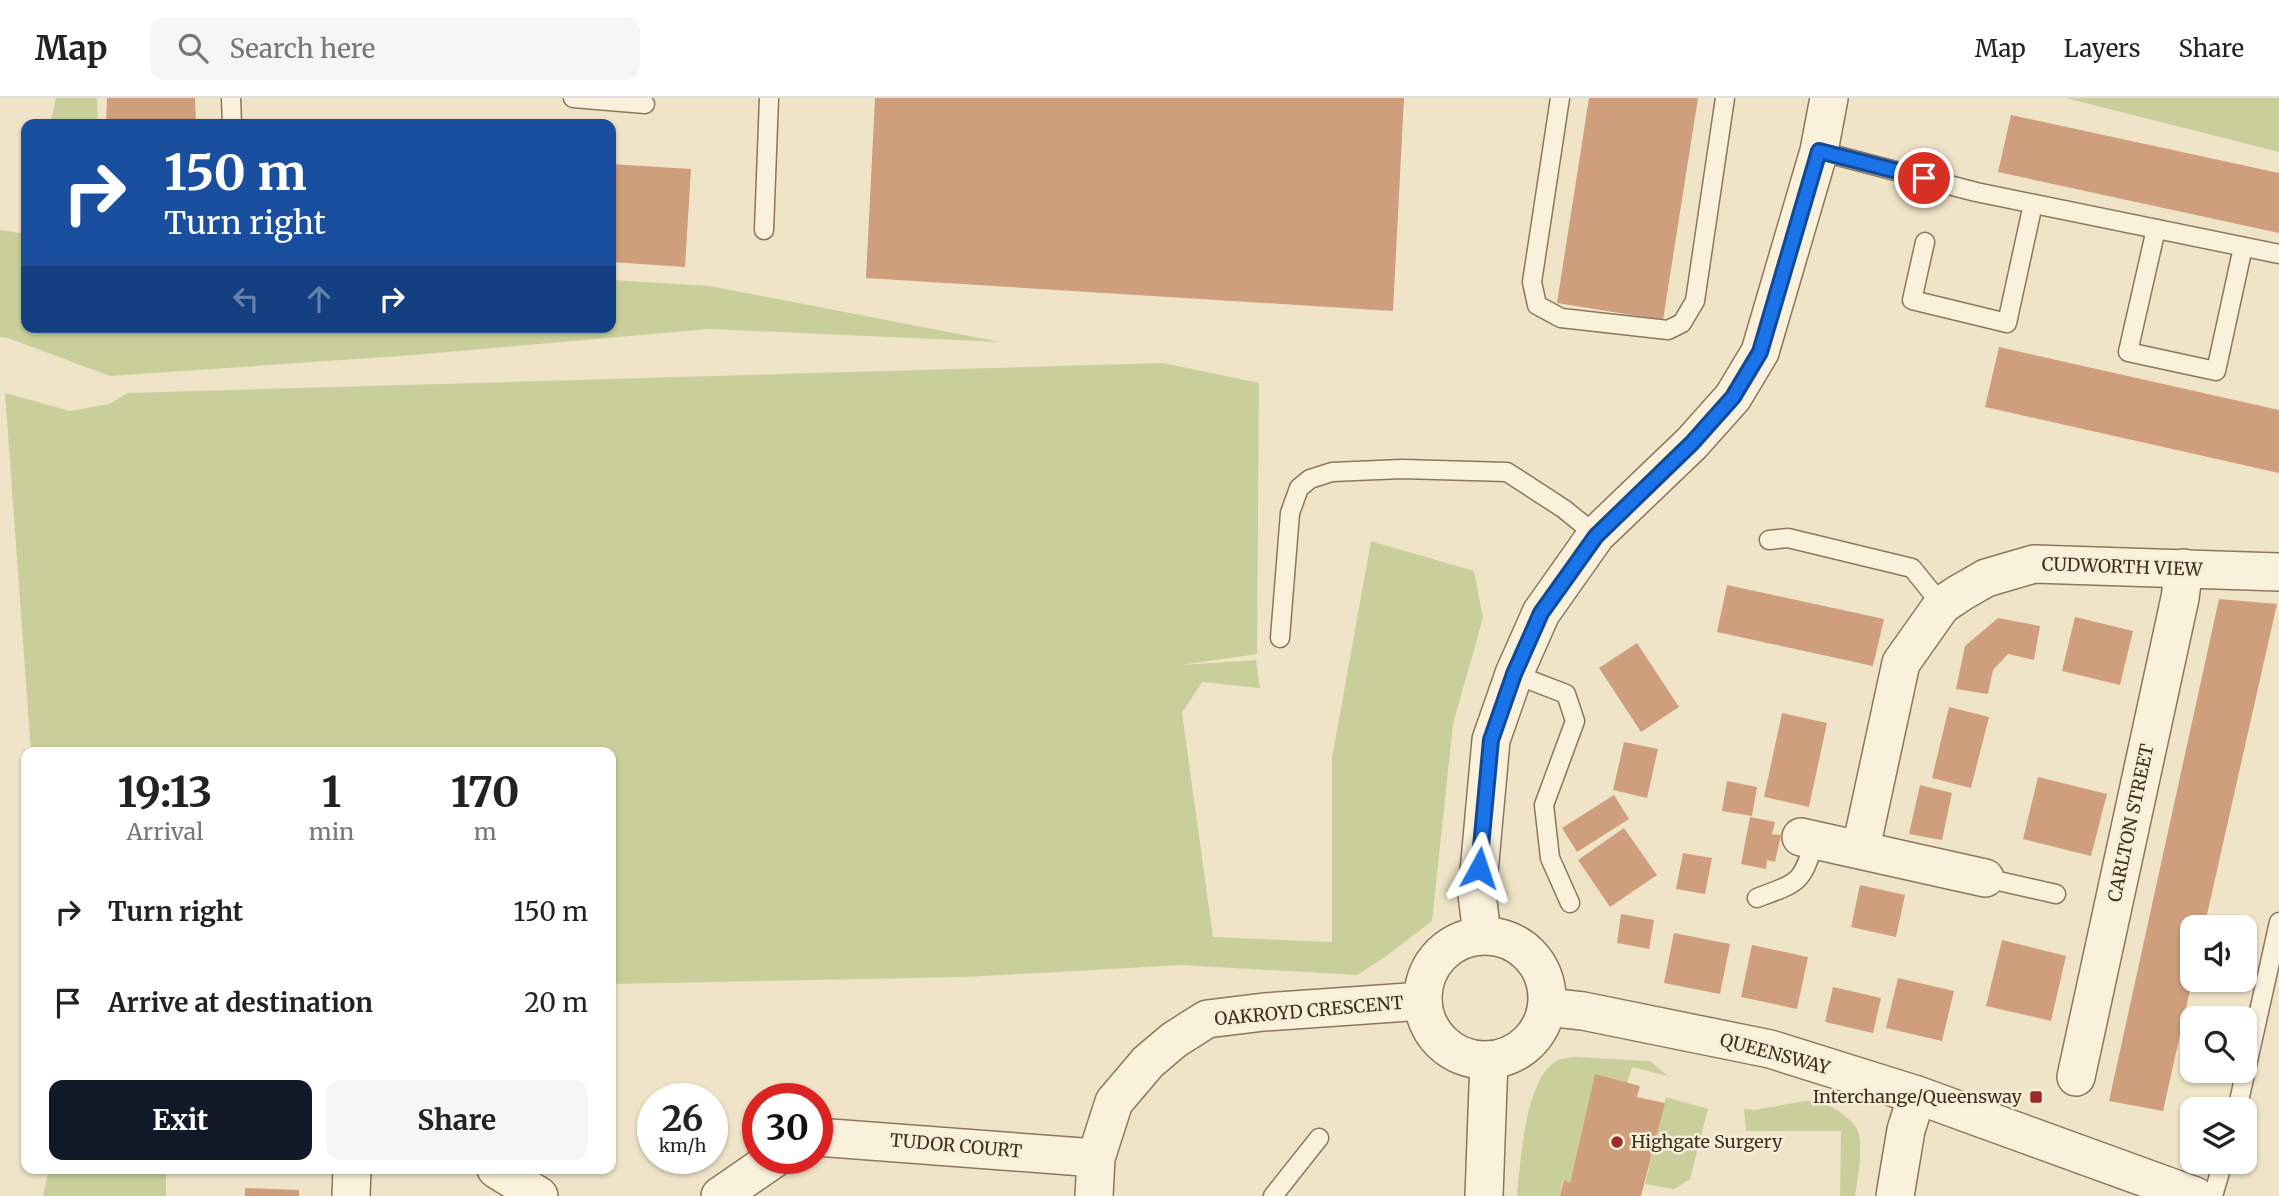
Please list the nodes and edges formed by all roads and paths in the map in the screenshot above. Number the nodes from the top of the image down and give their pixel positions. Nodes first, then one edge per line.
1 (231, 98) edge
2 (573, 98) edge
3 (769, 98) edge
4 (1560, 98) edge
5 (1725, 98) edge
6 (1829, 98) edge
7 (646, 104) dead end
8 (232, 119) edge
9 (1819, 151) junction
10 (2033, 204) junction
11 (2156, 229) junction
12 (764, 230) dead end
13 (1925, 242) dead end
14 (2243, 247) junction
15 (2279, 254) edge
16 (1596, 536) junction
17 (1769, 540) dead end
18 (2184, 568) junction
19 (2279, 572) edge
20 (1942, 605) junction
21 (1280, 638) dead end
22 (1514, 674) junction
23 (1808, 838) joint
24 (1861, 848) junction
25 (1985, 878) joint
26 (2056, 894) dead end
27 (1757, 898) dead end
28 (1570, 903) dead end
29 (2279, 922) edge
30 (1482, 935) junction
31 (1423, 1001) junction
32 (1547, 1007) junction
33 (1489, 1060) junction
34 (2076, 1077) dead end
35 (1917, 1095) junction
36 (2240, 1097) edge
37 (833, 1138) edge
38 (1319, 1138) dead end
39 (1096, 1158) junction
40 (352, 1174) edge
41 (504, 1174) edge
42 (752, 1174) edge
43 (2219, 1174) edge
44 (351, 1196) edge
45 (539, 1196) edge
46 (720, 1196) edge
47 (1094, 1196) edge
48 (1273, 1196) edge
49 (1484, 1196) edge
50 (1895, 1196) edge
51 (2195, 1196) edge
52 (2213, 1196) edge

1 - 8 lane
2 - 7 lane
3 - 12 lane
4 - 5 lane
6 - 9 street
9 - 10 lane
9 - 16 street
10 - 11 lane
10 - 13 lane
11 - 14 lane
11 - 14 lane
14 - 15 lane
16 - 21 lane
16 - 22 street
17 - 20 lane
18 - 19 street, CUDWORTH VIEW
18 - 20 street, CUDWORTH VIEW
18 - 34 street, CARLTON STREET
20 - 24 street, CUDWORTH VIEW
22 - 28 lane
22 - 30 street
23 - 24 street
23 - 27 lane
24 - 25 street
25 - 26 lane
29 - 36 lane
30 - 31 street
30 - 32 street
31 - 33 street
31 - 39 street, OAKROYD CRESCENT
32 - 33 street
32 - 35 street, QUEENSWAY
33 - 49 street
35 - 50 street
35 - 51 street, QUEENSWAY
37 - 39 street, TUDOR COURT
38 - 48 lane
39 - 47 street, OAKROYD CRESCENT
40 - 44 street
41 - 45 street
42 - 46 street
43 - 52 lane

